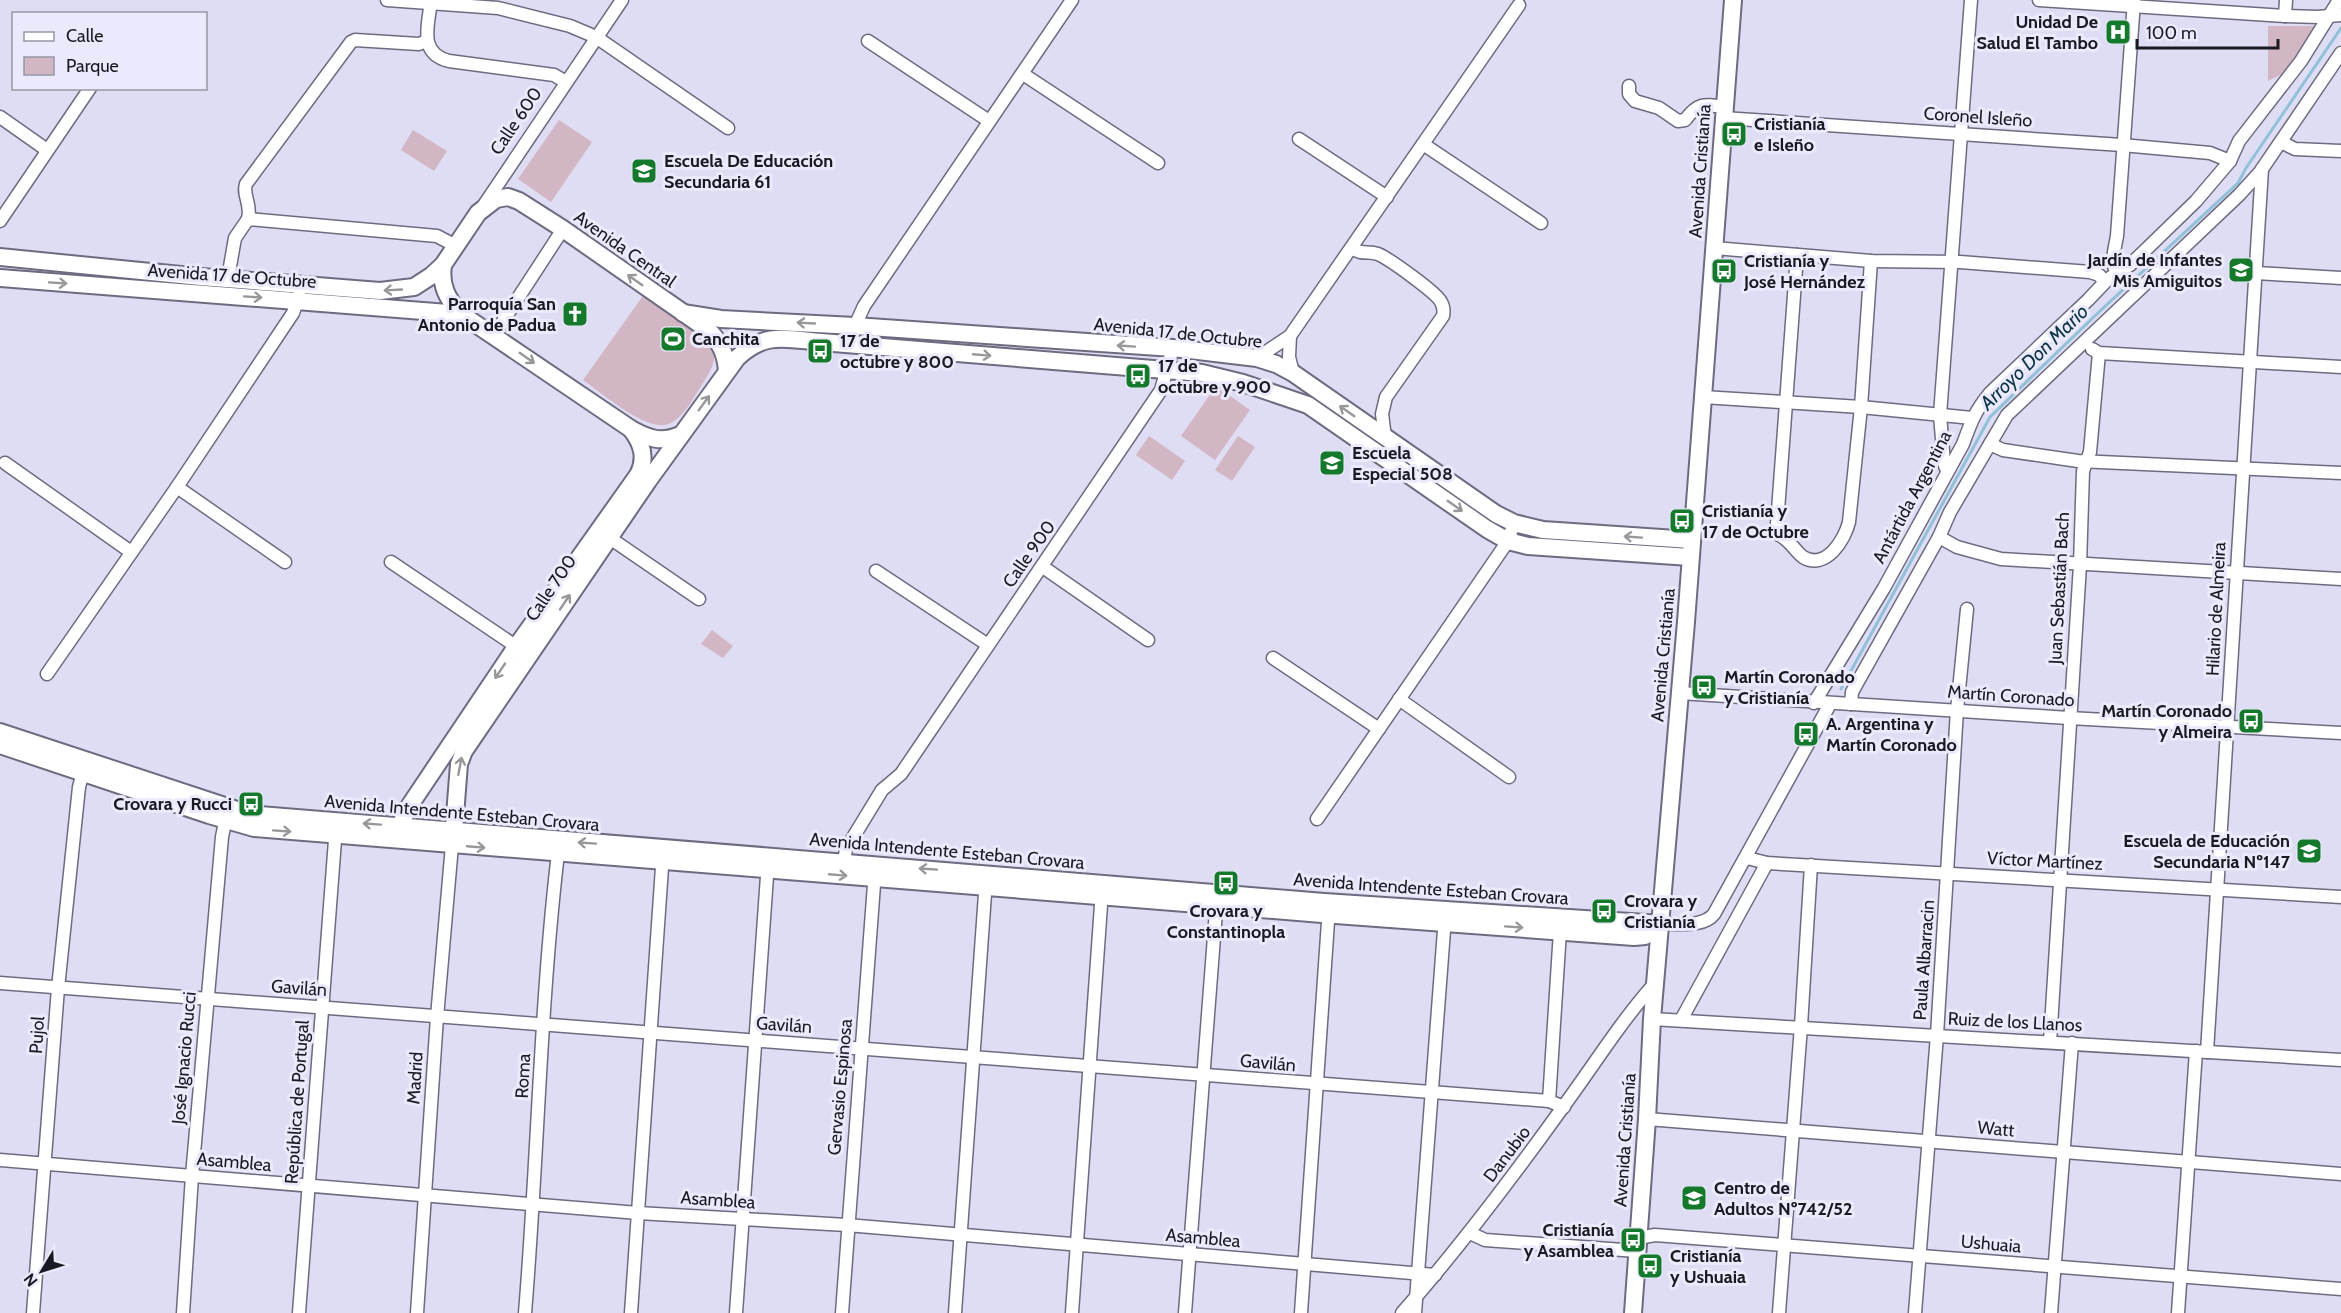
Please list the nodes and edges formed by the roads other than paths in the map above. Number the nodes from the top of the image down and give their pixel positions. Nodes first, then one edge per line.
1 (387, 0) edge
2 (622, 0) edge
3 (1072, 0) edge
4 (1733, 0) edge
5 (1971, 0) edge
6 (2039, 0) edge
7 (2286, 0) edge
8 (2339, 0) edge
9 (431, 1) edge
10 (2134, 4) edge
11 (1519, 5) dead end
12 (2285, 16) junction
13 (2335, 16) edge
14 (596, 37) junction
15 (427, 41) junction
16 (868, 41) dead end
17 (2341, 53) edge
18 (1023, 74) junction
19 (566, 82) junction
20 (1629, 86) dead end
21 (89, 90) edge
22 (1724, 112) junction
23 (0, 117) edge
24 (989, 121) junction
25 (728, 128) dead end
26 (1960, 134) junction
27 (1299, 138) dead end
28 (2239, 141) junction
29 (2281, 142) junction
30 (1423, 144) junction
31 (2122, 145) junction
32 (48, 150) junction
33 (2341, 151) edge
34 (2213, 154) junction
35 (2230, 161) junction
36 (1158, 163) dead end
37 (509, 167) junction
38 (2262, 169) junction
39 (1387, 197) junction
40 (519, 201) junction
41 (478, 213) junction
42 (248, 219) junction
43 (0, 221) edge
44 (1541, 223) dead end
45 (563, 229) junction
46 (456, 246) junction
47 (1352, 248) junction
48 (1714, 248) junction
49 (1797, 255) junction
50 (0, 257) edge
51 (1871, 261) junction
52 (1951, 262) junction
53 (444, 265) junction
54 (2117, 273) junction
55 (2256, 273) junction
56 (0, 278) edge
57 (228, 278) junction
58 (2341, 278) edge
59 (2105, 282) junction
60 (299, 293) junction
61 (683, 313) junction
62 (461, 314) junction
63 (855, 326) junction
64 (494, 334) junction
65 (1290, 336) junction
66 (2086, 343) junction
67 (850, 344) junction
68 (1173, 348) junction
69 (2099, 353) junction
70 (1257, 358) junction
71 (2249, 362) junction
72 (2341, 367) edge
73 (727, 371) junction
74 (1168, 371) junction
75 (1293, 373) junction
76 (1317, 390) junction
77 (1703, 397) junction
78 (1786, 401) junction
79 (1308, 405) junction
80 (1861, 407) junction
81 (1940, 415) junction
82 (1972, 418) junction
83 (631, 429) junction
84 (680, 435) junction
85 (1385, 437) junction
86 (1989, 444) junction
87 (2086, 461) junction
88 (5, 464) dead end
89 (2242, 468) junction
90 (1947, 471) junction
91 (2341, 473) edge
92 (177, 487) junction
93 (1514, 523) junction
94 (603, 534) junction
95 (1939, 537) junction
96 (1508, 540) junction
97 (1691, 540) junction
98 (131, 552) junction
99 (1690, 557) junction
100 (285, 562) dead end
101 (391, 562) dead end
102 (2080, 565) junction
103 (1043, 567) junction
104 (876, 571) dead end
105 (2236, 573) junction
106 (2341, 579) edge
107 (699, 599) dead end
108 (1967, 609) dead end
109 (1148, 640) dead end
110 (988, 645) junction
111 (522, 651) junction
112 (1273, 658) dead end
113 (47, 674) dead end
114 (1680, 693) junction
115 (1399, 699) junction
116 (1814, 703) junction
117 (1830, 704) junction
118 (1851, 704) junction
119 (1957, 710) junction
120 (2069, 718) junction
121 (2227, 726) junction
122 (1379, 729) junction
123 (0, 732) edge
124 (2341, 733) edge
125 (0, 745) edge
126 (84, 767) junction
127 (1509, 777) dead end
128 (226, 814) junction
129 (1317, 819) dead end
130 (336, 828) junction
131 (400, 833) junction
132 (453, 838) junction
133 (559, 847) junction
134 (663, 855) junction
135 (1746, 858) junction
136 (768, 862) junction
137 (844, 862) junction
138 (1767, 862) junction
139 (1811, 865) junction
140 (875, 871) junction
141 (1947, 873) junction
142 (986, 879) junction
143 (2060, 880) junction
144 (1102, 889) junction
145 (2217, 889) junction
146 (2341, 897) edge
147 (1216, 898) junction
148 (1329, 908) junction
149 (1445, 916) junction
150 (1710, 920) junction
151 (1661, 924) junction
152 (1731, 929) junction
153 (1560, 931) junction
154 (1656, 982) junction
155 (0, 983) edge
156 (58, 988) junction
157 (207, 999) junction
158 (322, 1008) junction
159 (1631, 1010) junction
160 (1652, 1015) junction
161 (437, 1017) junction
162 (1681, 1020) junction
163 (544, 1025) junction
164 (1801, 1026) junction
165 (649, 1034) junction
166 (1937, 1035) junction
167 (757, 1042) junction
168 (2050, 1042) junction
169 (2072, 1043) junction
170 (861, 1049) junction
171 (2201, 1051) junction
172 (974, 1058) junction
173 (2341, 1060) edge
174 (1089, 1067) junction
175 (1203, 1076) junction
176 (1316, 1085) junction
177 (1430, 1093) junction
178 (1549, 1101) junction
179 (1564, 1107) junction
180 (1647, 1119) junction
181 (1793, 1131) junction
182 (1928, 1142) junction
183 (2064, 1153) junction
184 (0, 1160) edge
185 (45, 1163) junction
186 (2189, 1163) junction
187 (2341, 1174) edge
188 (192, 1176) junction
189 (309, 1186) junction
190 (426, 1197) junction
191 (534, 1205) junction
192 (638, 1213) junction
193 (743, 1220) junction
194 (847, 1225) junction
195 (1470, 1233) junction
196 (960, 1234) junction
197 (1637, 1244) junction
198 (1077, 1245) junction
199 (1785, 1247) junction
200 (1189, 1255) junction
201 (1920, 1256) junction
202 (1304, 1264) junction
203 (2055, 1268) junction
204 (1417, 1272) junction
205 (1434, 1275) junction
206 (2181, 1277) junction
207 (2341, 1289) edge
208 (1416, 1297) junction
209 (33, 1313) edge
210 (183, 1313) edge
211 (299, 1313) edge
212 (417, 1313) edge
213 (525, 1313) edge
214 (631, 1313) edge
215 (736, 1313) edge
216 (842, 1313) edge
217 (955, 1313) edge
218 (1072, 1313) edge
219 (1185, 1313) edge
220 (1301, 1313) edge
221 (1402, 1313) edge
222 (1415, 1313) edge
223 (1633, 1313) edge
224 (1779, 1313) edge
225 (1915, 1313) edge
226 (2051, 1313) edge
227 (2178, 1313) edge

1 - 9 street
2 - 14 street, Calle 600
3 - 18 street
4 - 22 main road, Avenida Cristianía
5 - 26 street
6 - 10 street
7 - 12 street
8 - 13 street, Antártida Argentina
9 - 14 street
9 - 15 street
10 - 12 street
10 - 31 street
11 - 30 street
12 - 13 street
13 - 28 street, Antártida Argentina
14 - 19 street, Calle 600
14 - 25 street
15 - 19 street
15 - 42 street
16 - 24 street
17 - 29 street
18 - 24 street
18 - 36 street
19 - 37 street, Calle 600
20 - 22 street, Coronel Isleño
21 - 32 street
22 - 26 street, Coronel Isleño
22 - 48 main road, Avenida Cristianía
23 - 32 street
24 - 63 street
26 - 31 street, Coronel Isleño
26 - 52 street
27 - 39 street
28 - 34 street
28 - 35 street, Antártida Argentina
29 - 33 street
29 - 38 street
30 - 39 street
30 - 44 street
31 - 34 street, Coronel Isleño
31 - 54 street
32 - 43 street
34 - 35 street, Coronel Isleño
35 - 54 street, Antártida Argentina
37 - 40 street
37 - 41 street, Calle 600
38 - 55 street, Hilario de Almeira
38 - 66 street
39 - 47 street
40 - 41 main road
40 - 45 main road, Avenida Central
41 - 46 main road, Calle 600
42 - 46 street
42 - 57 street
61 -> 45 main road, Avenida Central
45 - 64 street
46 - 53 main road, Calle 600
47 - 65 street
47 - 85 street
48 - 49 street
48 - 77 main road, Avenida Cristianía
49 - 51 street
49 - 78 street
50 - 57 main road, Avenida 17 de Octubre
51 - 52 street
51 - 80 street
52 - 59 street
52 - 81 street
53 -> 60 main road, Avenida 17 de Octubre
53 - 62 main road
54 - 59 street, Antártida Argentina
55 - 58 street
55 - 71 street, Hilario de Almeira
56 -> 60 main road, Avenida 17 de Octubre
57 - 60 main road, Avenida 17 de Octubre
59 - 82 street, Antártida Argentina
60 - 62 main road, Avenida 17 de Octubre
60 - 92 street
63 -> 61 main road, Avenida 17 de Octubre
61 - 73 main road, Avenida Central
62 - 64 main road
63 - 67 street
68 -> 63 main road, Avenida 17 de Octubre
64 -> 83 main road
65 - 70 street
65 - 75 street
66 - 69 street
66 - 86 street
67 - 73 main road, Avenida 17 de Octubre
67 -> 74 main road, Avenida 17 de Octubre
68 - 70 main road, Avenida 17 de Octubre
68 - 74 street, Calle 900
69 - 71 street
69 - 87 street, Juan Sebastián Bach
70 - 75 main road, Avenida 17 de Octubre
71 - 72 street
71 - 89 street, Hilario de Almeira
84 -> 73 main road, Calle 700
74 - 79 main road, Avenida 17 de Octubre
74 - 103 street, Calle 900
75 - 76 main road, Avenida 17 de Octubre
76 - 79 street
85 -> 76 main road, Avenida 17 de Octubre
77 - 78 street
77 - 97 main road, Avenida Cristianía
78 - 80 street
78 - 80 street
79 -> 96 main road, Avenida 17 de Octubre
80 - 81 street
81 - 82 street
81 - 90 street
82 - 90 street, Antártida Argentina
83 - 84 main road
83 - 94 main road, Calle 700
84 - 94 main road, Calle 700
85 - 93 main road, Avenida 17 de Octubre
86 - 87 street
86 - 95 street
87 - 89 street
87 - 102 street, Juan Sebastián Bach
88 - 98 street
89 - 91 street
89 - 105 street, Hilario de Almeira
90 - 116 street, Antártida Argentina
92 - 98 street
92 - 100 street
93 - 96 street
97 -> 93 main road, Avenida 17 de Octubre
94 - 107 street
94 - 111 main road, Calle 700
95 - 102 street
95 - 118 street
96 - 99 main road, Avenida 17 de Octubre
96 - 115 street
97 - 99 main road, Avenida Cristianía
98 - 113 street
99 - 114 main road, Avenida Cristianía
101 - 111 street
102 - 105 street
102 - 120 street, Juan Sebastián Bach
103 - 109 street
103 - 110 street, Calle 900
104 - 110 street
105 - 106 street
105 - 121 street, Hilario de Almeira
108 - 119 street, Paula Albarracin
110 - 137 street, Calle 900
111 -> 131 main road, Calle 700
132 -> 111 main road, Calle 700
112 - 122 street
114 - 116 street, Martín Coronado
114 - 151 main road, Avenida Cristianía
115 - 122 street
115 - 127 street
116 - 117 street, Martín Coronado
117 - 118 street, Martín Coronado
117 - 135 street
118 - 119 street, Martín Coronado
119 - 120 street, Martín Coronado
119 - 141 street, Paula Albarracin
120 - 121 street, Martín Coronado
120 - 143 street, Juan Sebastián Bach
121 - 124 street, Martín Coronado
121 - 145 street, Hilario de Almeira
122 - 129 street
123 - 126 main road, Avenida Intendente Esteban Crovara
125 - 126 main road, Avenida Intendente Esteban Crovara
126 - 128 main road, Avenida Intendente Esteban Crovara
126 - 156 street, Pujol
128 - 130 main road, Avenida Intendente Esteban Crovara
128 - 157 street, José Ignacio Rucci
130 - 131 main road, Avenida Intendente Esteban Crovara
130 - 158 street, República de Portugal
131 - 132 main road, Avenida Intendente Esteban Crovara
132 - 133 main road, Avenida Intendente Esteban Crovara
132 - 161 street, Madrid
133 - 134 main road, Avenida Intendente Esteban Crovara
133 - 163 street, Roma
134 - 136 main road, Avenida Intendente Esteban Crovara
134 - 165 street
135 - 138 street, Víctor Martínez
135 - 150 street
136 - 137 main road, Avenida Intendente Esteban Crovara
136 -> 140 main road, Avenida Intendente Esteban Crovara
136 - 167 street
137 - 140 main road, Avenida Intendente Esteban Crovara
138 - 139 street, Víctor Martínez
138 - 152 street
139 - 141 street, Víctor Martínez
139 - 164 street
140 - 142 main road, Avenida Intendente Esteban Crovara
140 - 170 street, Gervasio Espinosa
141 - 143 street, Víctor Martínez
141 - 166 street, Paula Albarracin
142 - 144 main road, Avenida Intendente Esteban Crovara
142 - 172 street
143 - 145 street, Víctor Martínez
143 - 168 street, Juan Sebastián Bach
144 - 147 main road, Avenida Intendente Esteban Crovara
144 - 174 street
145 - 146 street, Víctor Martínez
145 - 171 street, Hilario de Almeira
147 - 148 main road, Avenida Intendente Esteban Crovara
147 - 175 street
148 - 149 main road, Avenida Intendente Esteban Crovara
148 - 176 street
149 - 151 main road, Avenida Intendente Esteban Crovara
149 -> 153 main road, Avenida Intendente Esteban Crovara
149 - 177 street
150 - 151 street
150 - 152 street
151 - 153 main road, Avenida Intendente Esteban Crovara
151 - 154 main road, Avenida Cristianía
152 - 162 street
153 - 178 street
154 - 159 street, Danubio
154 - 160 main road, Avenida Cristianía
155 - 156 street, Gavilán
156 - 157 street, Gavilán
156 - 185 street, Pujol
157 - 158 street, Gavilán
157 - 188 street, José Ignacio Rucci
158 - 161 street, Gavilán
158 - 189 street, República de Portugal
159 - 160 street
159 - 179 street, Danubio
160 - 162 street, Ruiz de los Llanos
160 - 180 main road, Avenida Cristianía
161 - 163 street, Gavilán
161 - 190 street, Madrid
162 - 164 street, Ruiz de los Llanos
163 - 165 street, Gavilán
163 - 191 street, Roma
164 - 166 street, Ruiz de los Llanos
164 - 181 street
165 - 167 street, Gavilán
165 - 192 street
166 - 168 street, Ruiz de los Llanos
166 - 182 street, Paula Albarracin
167 - 170 street, Gavilán
167 - 193 street
168 - 169 street, Ruiz de los Llanos
169 - 171 street, Ruiz de los Llanos
169 - 183 street
170 - 172 street, Gavilán
170 - 194 street, Gervasio Espinosa
171 - 173 street, Ruiz de los Llanos
171 - 186 street, Hilario de Almeira
172 - 174 street, Gavilán
172 - 196 street
174 - 175 street, Gavilán
174 - 198 street
175 - 176 street, Gavilán
175 - 200 street
176 - 177 street, Gavilán
176 - 202 street
177 - 178 street, Gavilán
177 - 204 street
178 - 179 street, Gavilán
179 - 195 street, Danubio
180 - 181 street, Watt
180 - 197 main road, Avenida Cristianía
181 - 182 street, Watt
181 - 199 street
182 - 183 street, Watt
182 - 201 street, Paula Albarracin
183 - 186 street, Watt
183 - 203 street
184 - 185 street, Asamblea
185 - 188 street, Asamblea
185 - 209 street, Pujol
186 - 187 street, Watt
186 - 206 street, Hilario de Almeira
188 - 189 street, Asamblea
188 - 210 street, José Ignacio Rucci
189 - 190 street, Asamblea
189 - 211 street, República de Portugal
190 - 191 street, Asamblea
190 - 212 street, Madrid
191 - 192 street, Asamblea
191 - 213 street, Roma
192 - 193 street, Asamblea
192 - 214 street
193 - 194 street, Asamblea
193 - 215 street
194 - 196 street, Asamblea
194 - 216 street, Gervasio Espinosa
195 - 197 street
195 - 205 street, Danubio
196 - 198 street, Asamblea
196 - 217 street
197 - 199 street, Ushuaia
197 - 223 main road, Avenida Cristianía
198 - 200 street, Asamblea
198 - 218 street
199 - 201 street, Ushuaia
199 - 224 street
200 - 202 street, Asamblea
200 - 219 street
201 - 203 street, Ushuaia
201 - 225 street, Paula Albarracin
202 - 204 street, Asamblea
202 - 220 street
203 - 206 street, Ushuaia
203 - 226 street
204 - 205 street, Asamblea
204 - 208 street
205 - 208 street, Danubio
206 - 207 street, Ushuaia
206 - 227 street, Hilario de Almeira
208 - 221 street, Danubio
208 - 222 street

